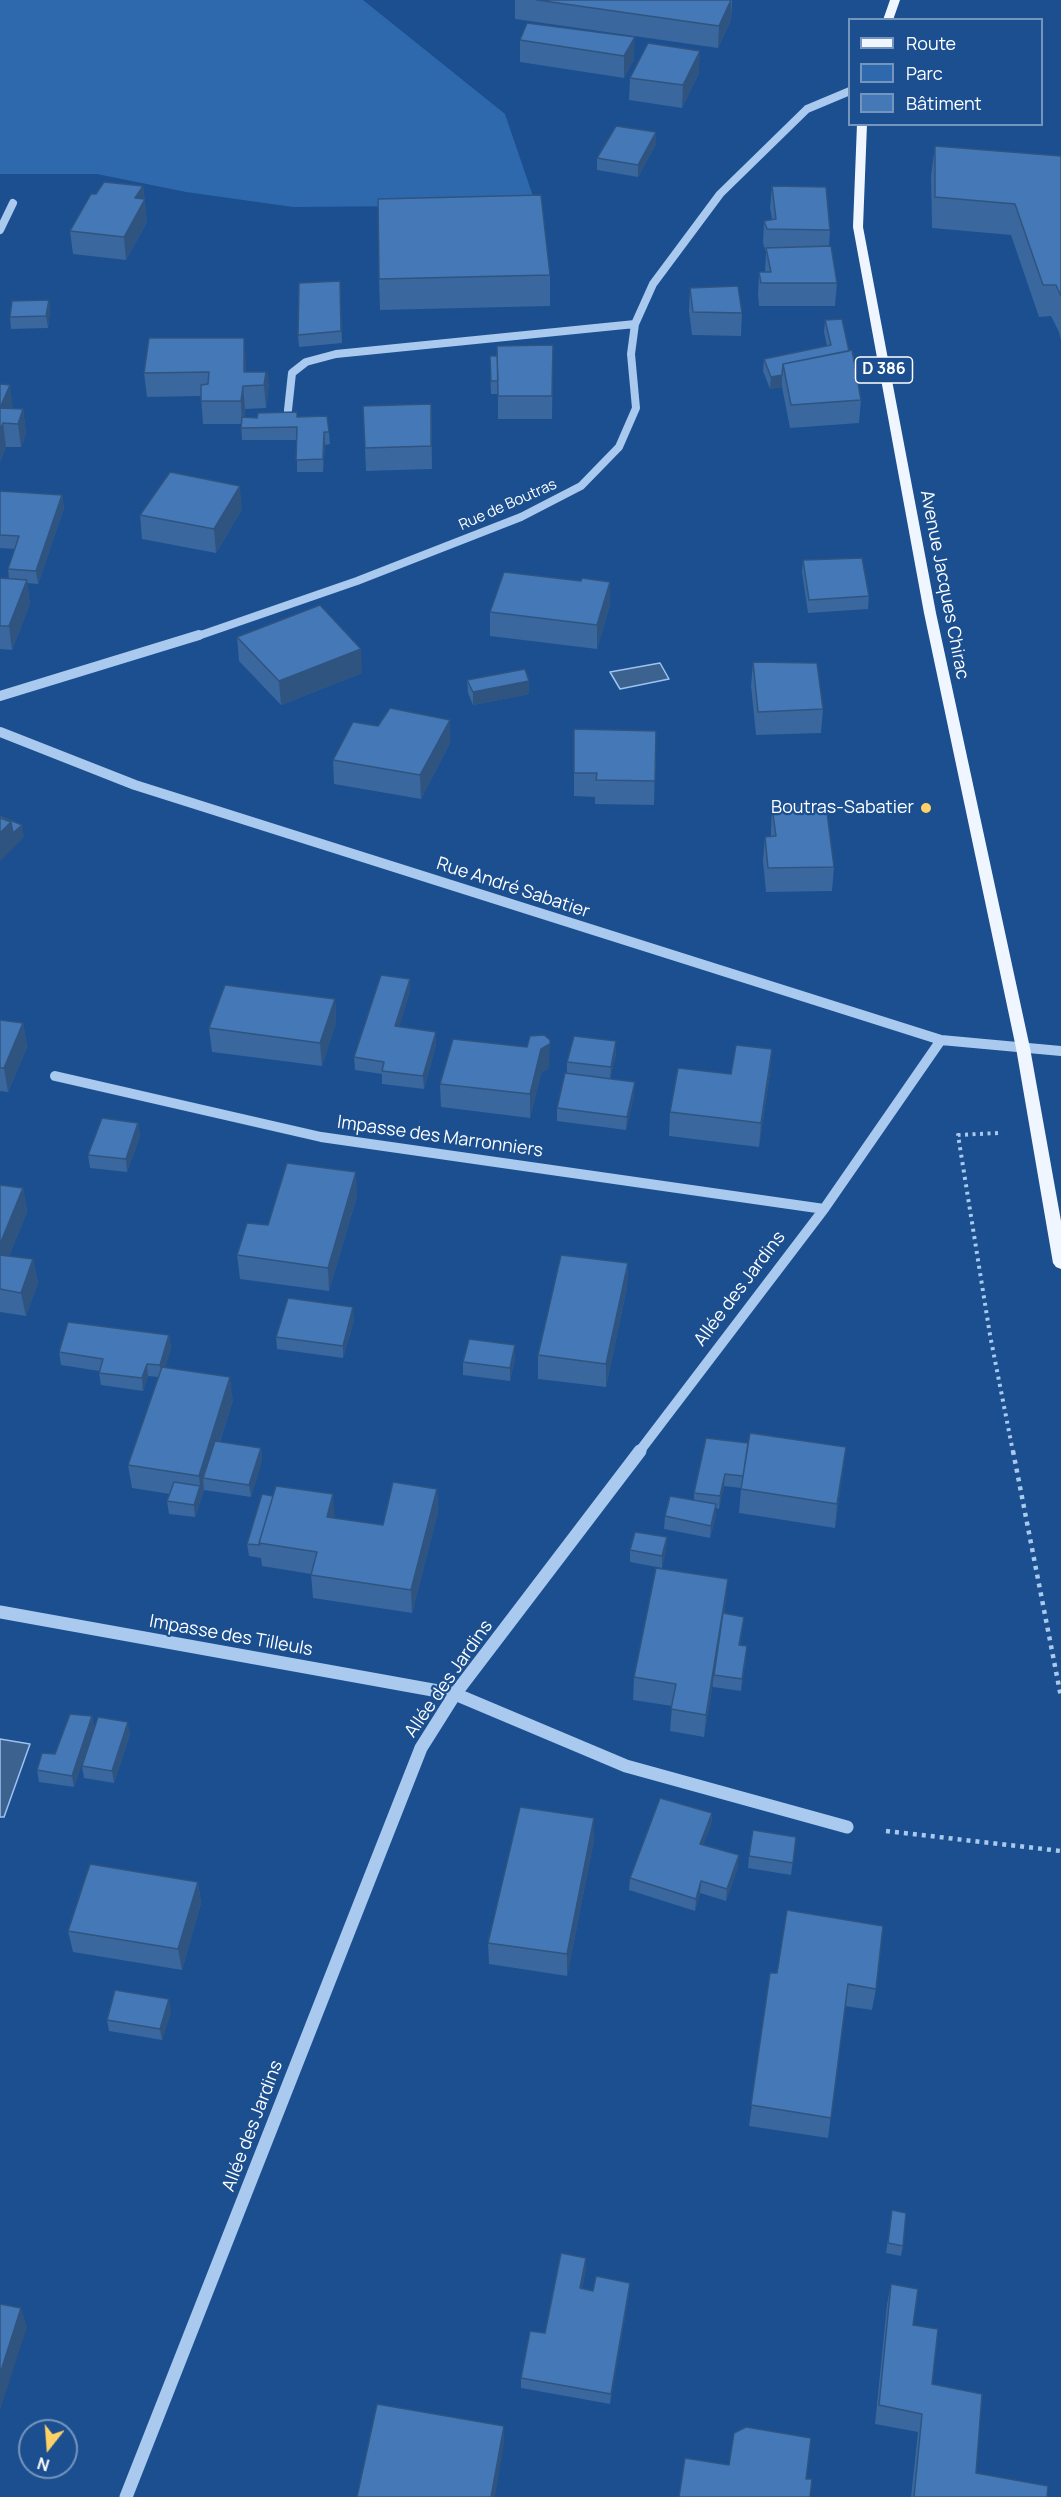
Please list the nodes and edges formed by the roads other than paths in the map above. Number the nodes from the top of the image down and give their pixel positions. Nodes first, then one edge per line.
1 (892, 0) edge
2 (888, 18) edge
3 (848, 91) edge
4 (862, 126) edge
5 (13, 203) dead end
6 (0, 230) edge
7 (635, 324) junction
8 (288, 410) edge
9 (0, 696) edge
10 (0, 732) edge
11 (942, 1040) junction
12 (1023, 1048) junction
13 (1061, 1051) edge
14 (55, 1076) dead end
15 (824, 1209) junction
16 (1061, 1263) edge
17 (0, 1612) edge
18 (455, 1694) junction
19 (847, 1827) road end
20 (126, 2497) edge

1 - 2 main road
3 - 7 street, Rue de Boutras
4 - 12 main road, Avenue Jacques Chirac / D 386
5 - 6 street
7 - 8 street
7 - 9 street, Rue de Boutras
10 - 11 street, Rue André Sabatier
11 - 12 street, Rue André Sabatier
11 - 15 street, Allée des Jardins
12 - 13 street, Rue André Sabatier
12 - 16 main road, D 386
14 - 15 street, Impasse des Marronniers
15 - 18 street, Allée des Jardins
17 - 18 street, Impasse des Tilleuls
18 - 19 street, Impasse des Tilleuls
18 - 20 street, Allée des Jardins

